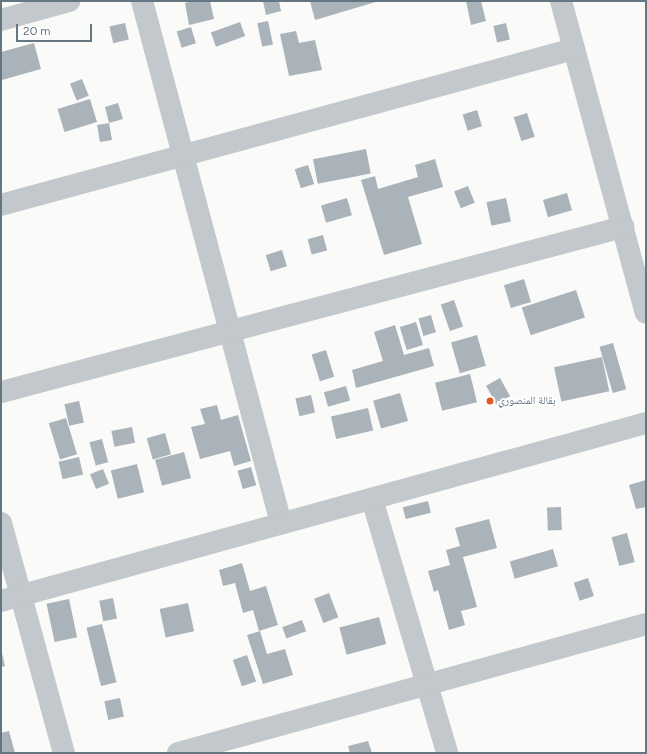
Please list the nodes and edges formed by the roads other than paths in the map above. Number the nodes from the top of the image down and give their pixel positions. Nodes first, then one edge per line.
1 (69, 1) edge
2 (142, 1) edge
3 (562, 1) edge
4 (1, 20) edge
5 (574, 49) junction
6 (183, 155) junction
7 (1, 205) edge
8 (622, 227) junction
9 (646, 313) edge
10 (230, 331) junction
11 (1, 392) edge
12 (646, 423) edge
13 (372, 499) junction
14 (1, 523) edge
15 (281, 524) junction
16 (11, 598) edge
17 (646, 624) edge
18 (427, 684) junction
19 (64, 753) edge
20 (178, 753) edge
21 (447, 753) edge

1 - 4 street
2 - 6 street
3 - 5 street
5 - 6 street
5 - 8 street
6 - 7 street
6 - 10 street
8 - 9 street
8 - 10 street
10 - 11 street
10 - 15 street
12 - 13 street
13 - 15 street
13 - 18 street
14 - 16 street
15 - 16 street
16 - 19 street
17 - 18 street
18 - 20 street
18 - 21 street

